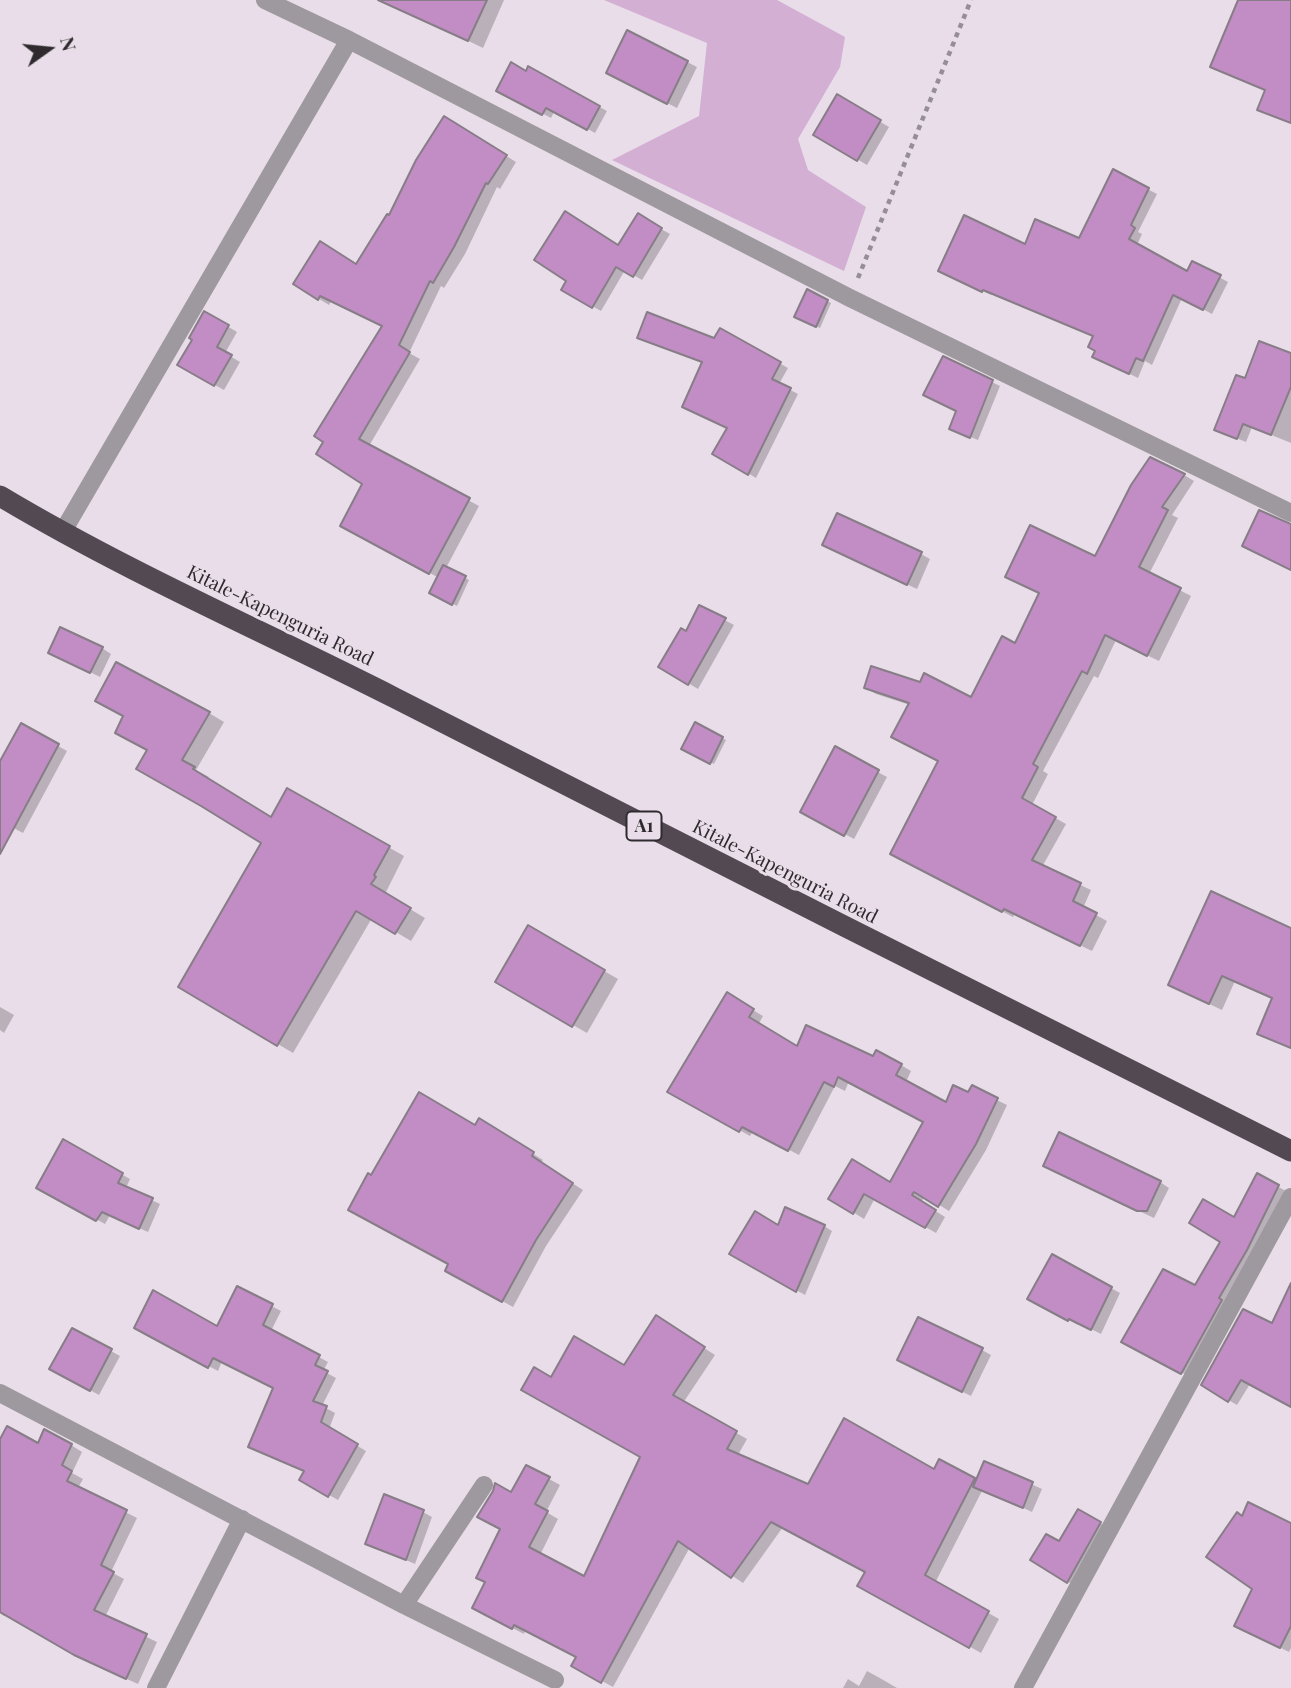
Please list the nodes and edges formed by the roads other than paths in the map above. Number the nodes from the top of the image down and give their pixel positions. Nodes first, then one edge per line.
1 (265, 0) edge
2 (349, 40) junction
3 (0, 496) edge
4 (1291, 513) edge
5 (62, 533) junction
6 (1291, 1151) edge
7 (1291, 1197) edge
8 (0, 1393) edge
9 (484, 1485) dead end
10 (242, 1519) junction
11 (404, 1605) junction
12 (555, 1681) dead end
13 (156, 1688) edge
14 (1023, 1688) edge

1 - 2 street
2 - 4 street
2 - 5 street
3 - 5 highway, Kitale-Kapenguria Road / A1
5 - 6 highway, Kitale-Kapenguria Road / A1
7 - 14 street
8 - 10 street
9 - 11 street
10 - 11 street
10 - 13 street
11 - 12 street

